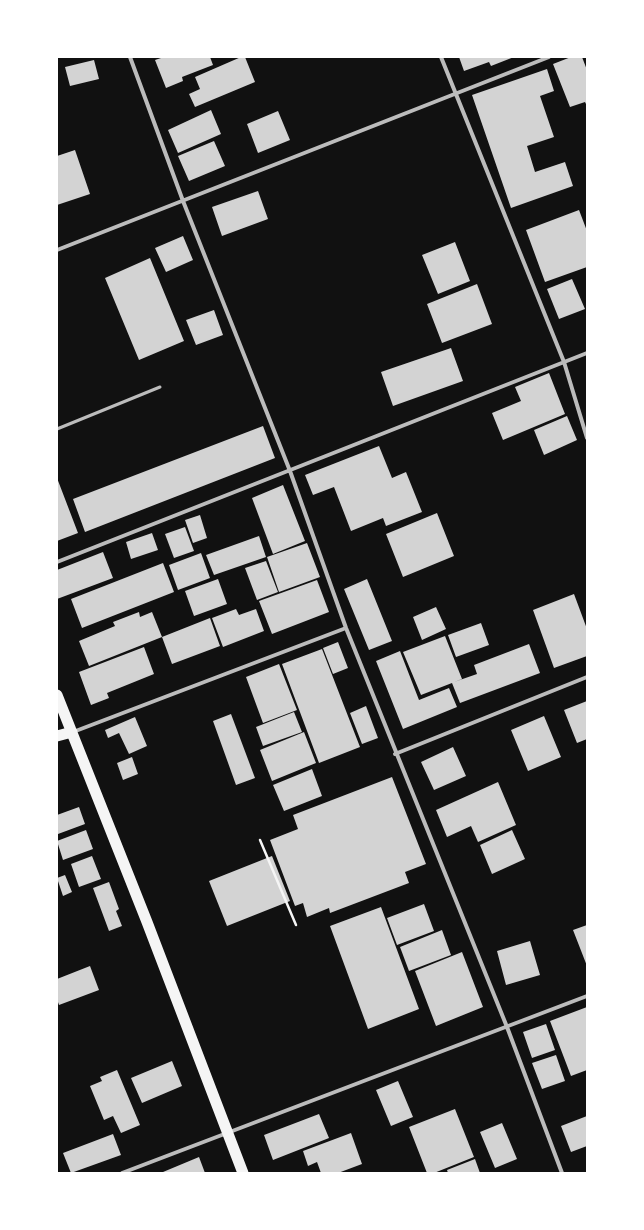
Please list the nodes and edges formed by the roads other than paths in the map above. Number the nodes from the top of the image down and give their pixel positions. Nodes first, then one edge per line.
1 (130, 57) edge
2 (440, 57) edge
3 (549, 57) edge
4 (454, 95) junction
5 (183, 201) junction
6 (57, 250) edge
7 (587, 353) edge
8 (564, 362) junction
9 (160, 387) dead end
10 (57, 429) edge
11 (587, 438) edge
12 (290, 471) junction
13 (57, 562) edge
14 (346, 628) junction
15 (587, 677) edge
16 (57, 695) edge
17 (72, 732) junction
18 (57, 736) edge
19 (395, 754) junction
20 (587, 996) edge
21 (507, 1027) junction
22 (227, 1132) junction
23 (122, 1173) edge
24 (243, 1173) edge
25 (562, 1173) edge

1 - 5 street
2 - 4 street
3 - 4 street
4 - 5 street
4 - 8 street
5 - 6 street
5 - 12 street
7 - 8 street
8 - 11 street
8 - 12 street
9 - 10 lane
12 - 13 street
12 - 14 street
14 - 17 street
14 - 19 street
15 - 19 street
16 - 17 highway
17 - 18 highway
17 - 22 highway
19 - 21 street
20 - 21 street
21 - 22 street
21 - 25 street
22 - 23 street
22 - 24 highway

